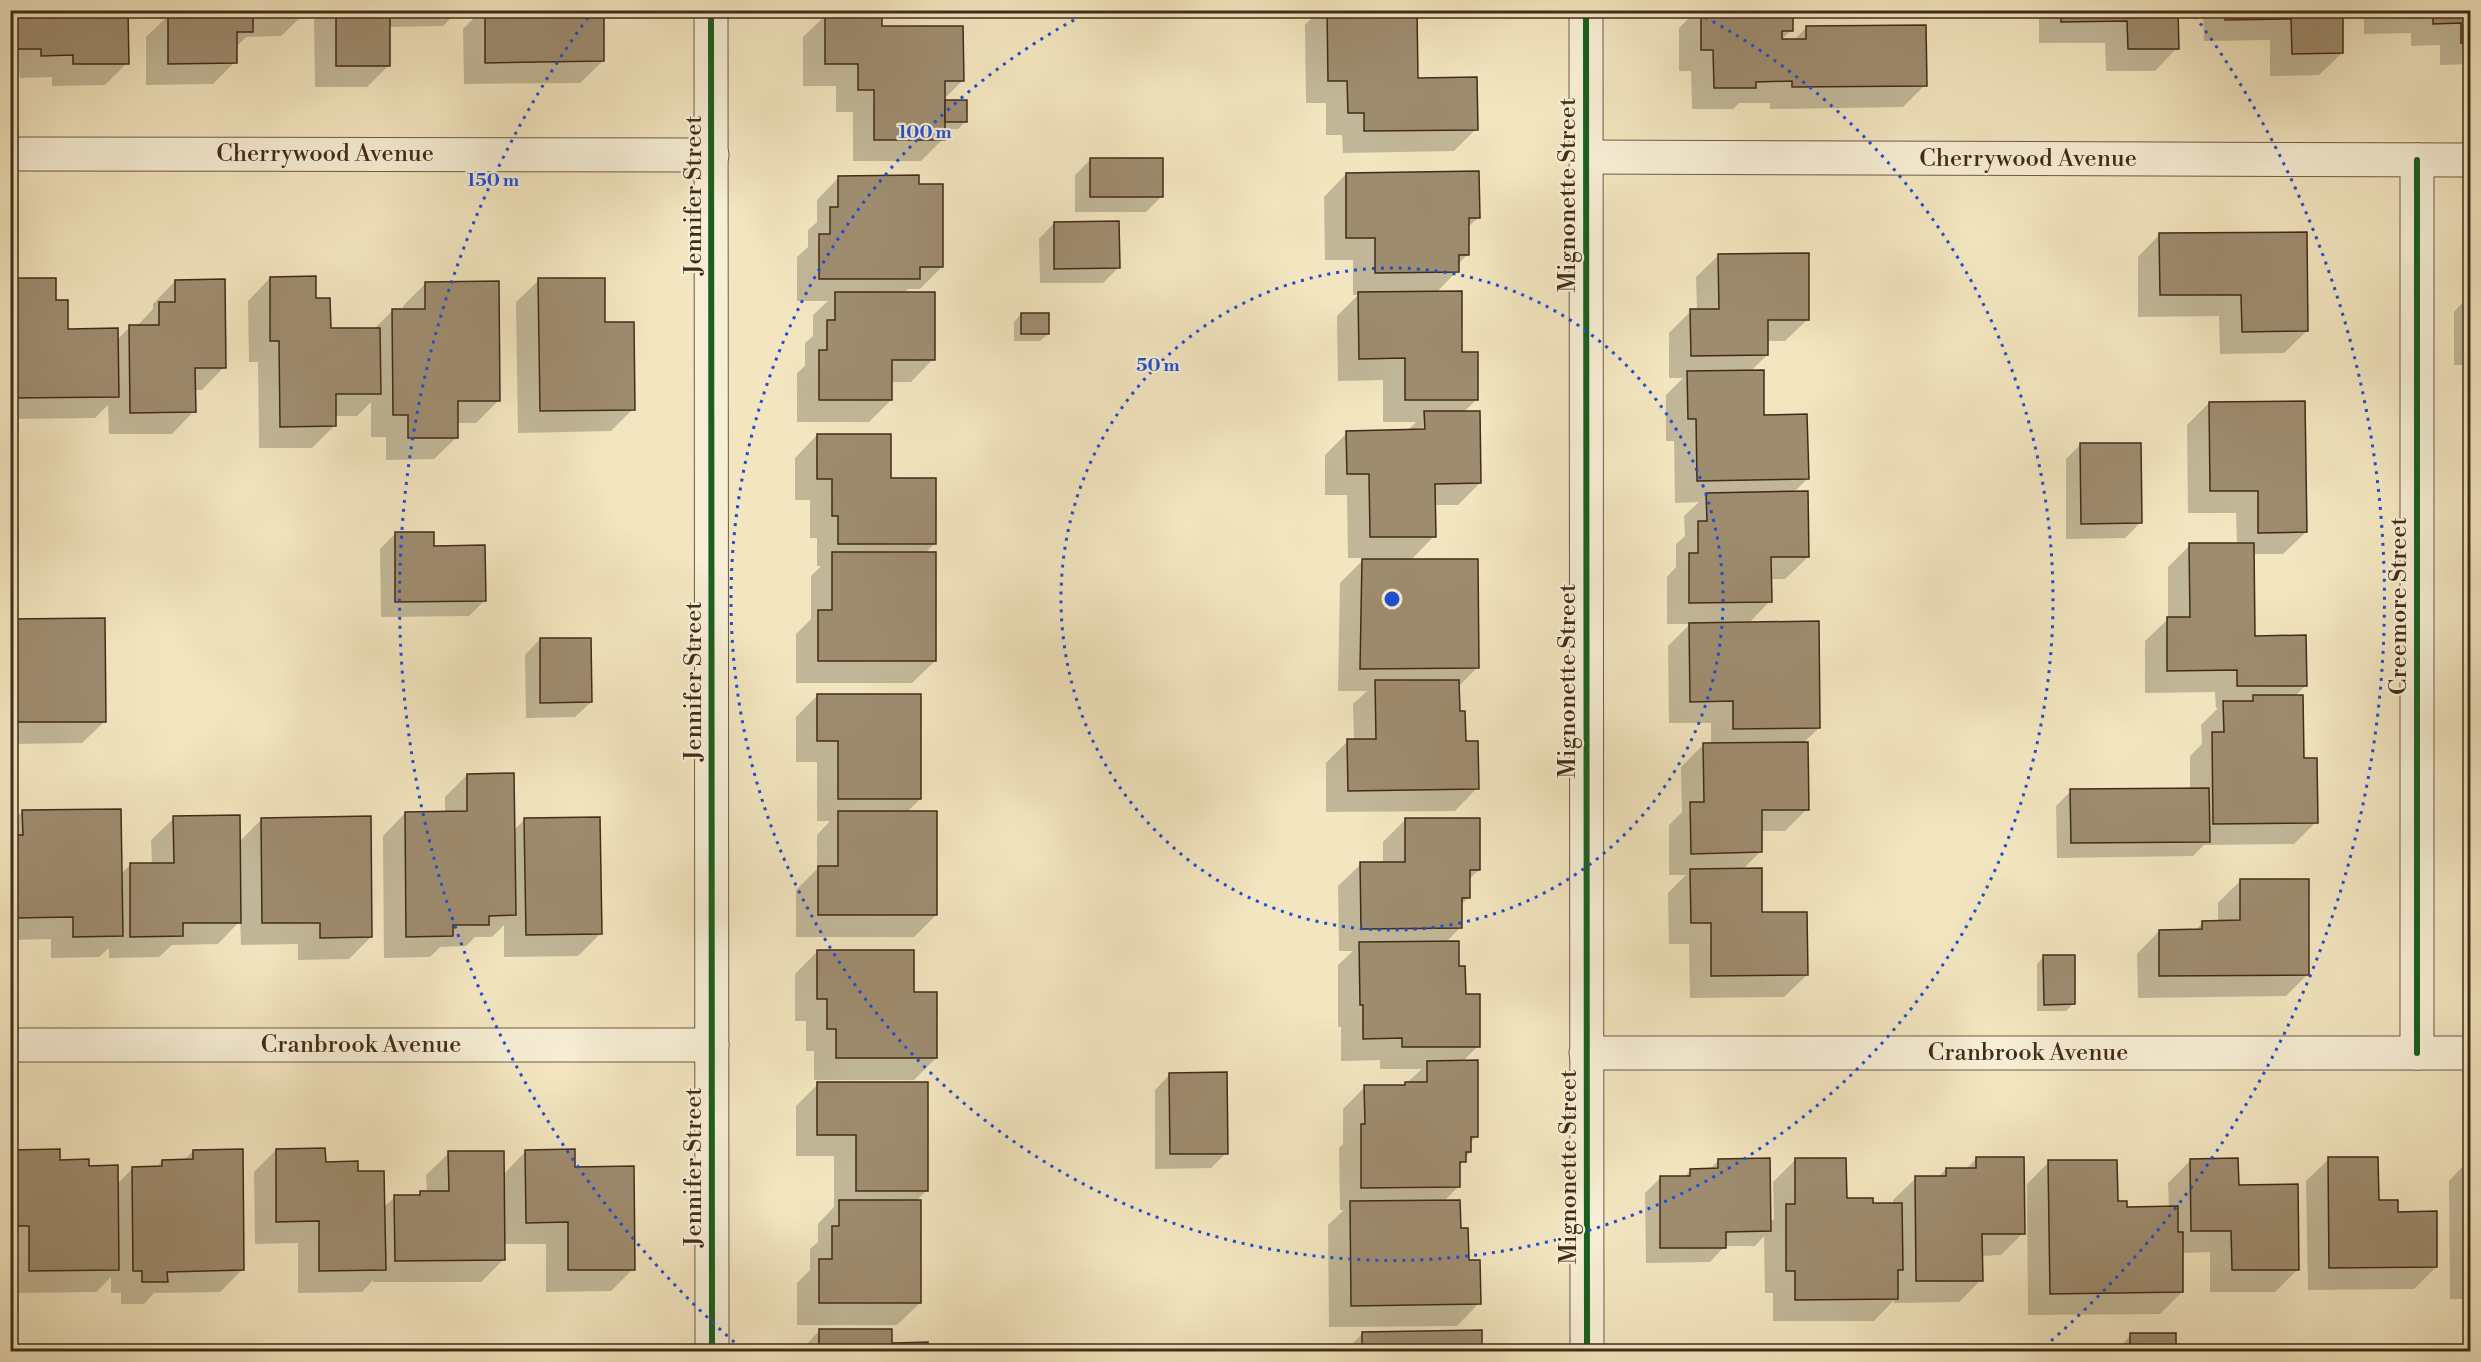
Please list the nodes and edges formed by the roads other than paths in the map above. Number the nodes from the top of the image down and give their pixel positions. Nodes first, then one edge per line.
1 (711, 10) edge
2 (1586, 10) edge
3 (10, 154) edge
4 (712, 155) junction
5 (1586, 157) junction
6 (2417, 160) junction
7 (2470, 160) edge
8 (712, 1045) junction
9 (10, 1046) edge
10 (1586, 1053) junction
11 (2417, 1053) junction
12 (2470, 1053) edge
13 (712, 1352) edge
14 (1587, 1352) edge

1 - 4 street, Jennifer Street
2 - 5 street, Mignonette Street
3 - 4 street, Cherrywood Avenue
4 - 8 street, Jennifer Street
5 - 6 street, Cherrywood Avenue
5 - 10 street, Mignonette Street
6 - 7 street, Cherrywood Avenue
6 - 11 street, Creemore Street
8 - 9 street, Cranbrook Avenue
8 - 13 street, Jennifer Street
10 - 11 street, Cranbrook Avenue
10 - 14 street, Mignonette Street
11 - 12 street, Cranbrook Avenue

